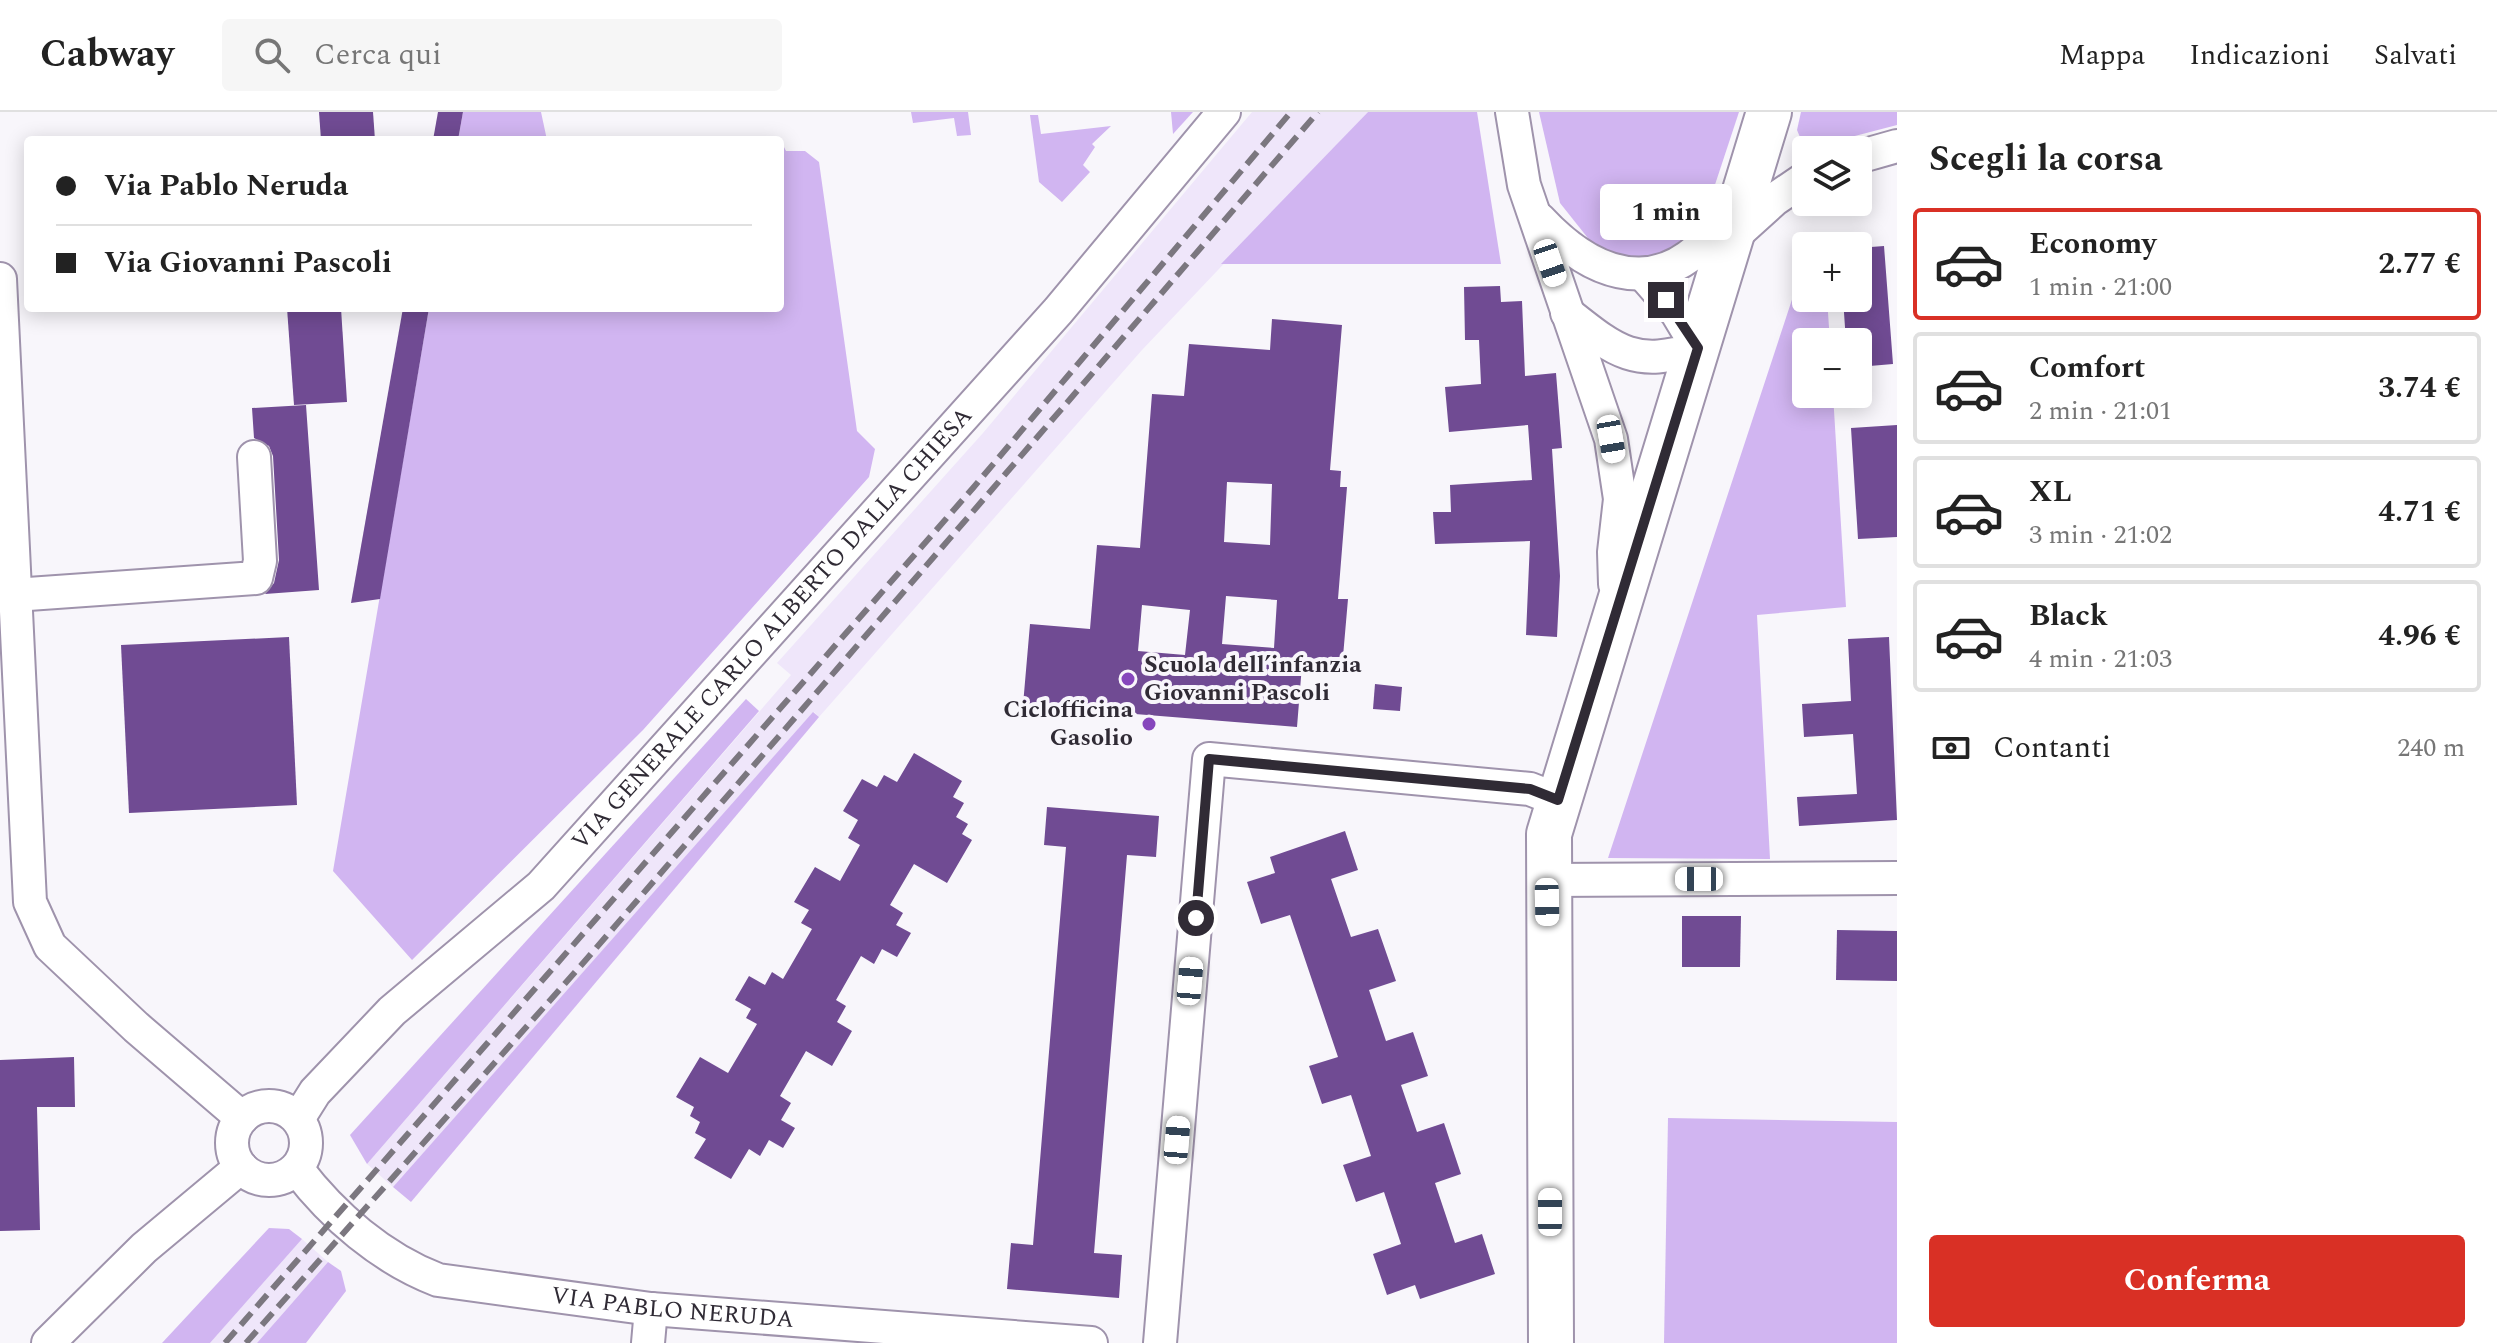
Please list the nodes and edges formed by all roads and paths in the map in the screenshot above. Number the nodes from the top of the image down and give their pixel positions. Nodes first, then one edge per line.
1 (1224, 112) edge
2 (1512, 112) edge
3 (1769, 112) edge
4 (1897, 146) edge
5 (1872, 153) edge
6 (1751, 174) junction
7 (1792, 187) edge
8 (1533, 214) junction
9 (1733, 237) junction
10 (1644, 275) junction
11 (0, 279) edge
12 (1567, 313) junction
13 (1698, 348) junction
14 (254, 457) dead end
15 (14, 595) junction
16 (1616, 615) junction
17 (1558, 800) junction
18 (1897, 878) edge
19 (1547, 880) junction
20 (15, 903) edge
21 (242, 1118) junction
22 (298, 1119) junction
23 (241, 1167) junction
24 (297, 1169) junction
25 (651, 1309) junction
26 (48, 1343) edge
27 (648, 1343) edge
28 (1091, 1343) edge
29 (1160, 1343) edge
30 (1551, 1343) edge

1 - 22 street, VIA GENERALE CARLO ALBERTO DALLA CHIESA
2 - 8 street
3 - 6 street
4 - 5 street
6 - 9 street
6 - 10 street
7 - 9 street
8 - 10 street
8 - 12 street
9 - 13 street
10 - 13 street
11 - 15 street
12 - 13 street
12 - 16 street
13 - 16 street
14 - 15 street
15 - 20 street
16 - 17 street
17 - 19 street
17 - 29 street
18 - 19 street
19 - 30 street
20 - 21 street
21 - 22 street
21 - 23 street
22 - 24 street
23 - 24 street
23 - 26 street
24 - 25 street, VIA PABLO NERUDA
25 - 27 street
25 - 28 street, VIA PABLO NERUDA

